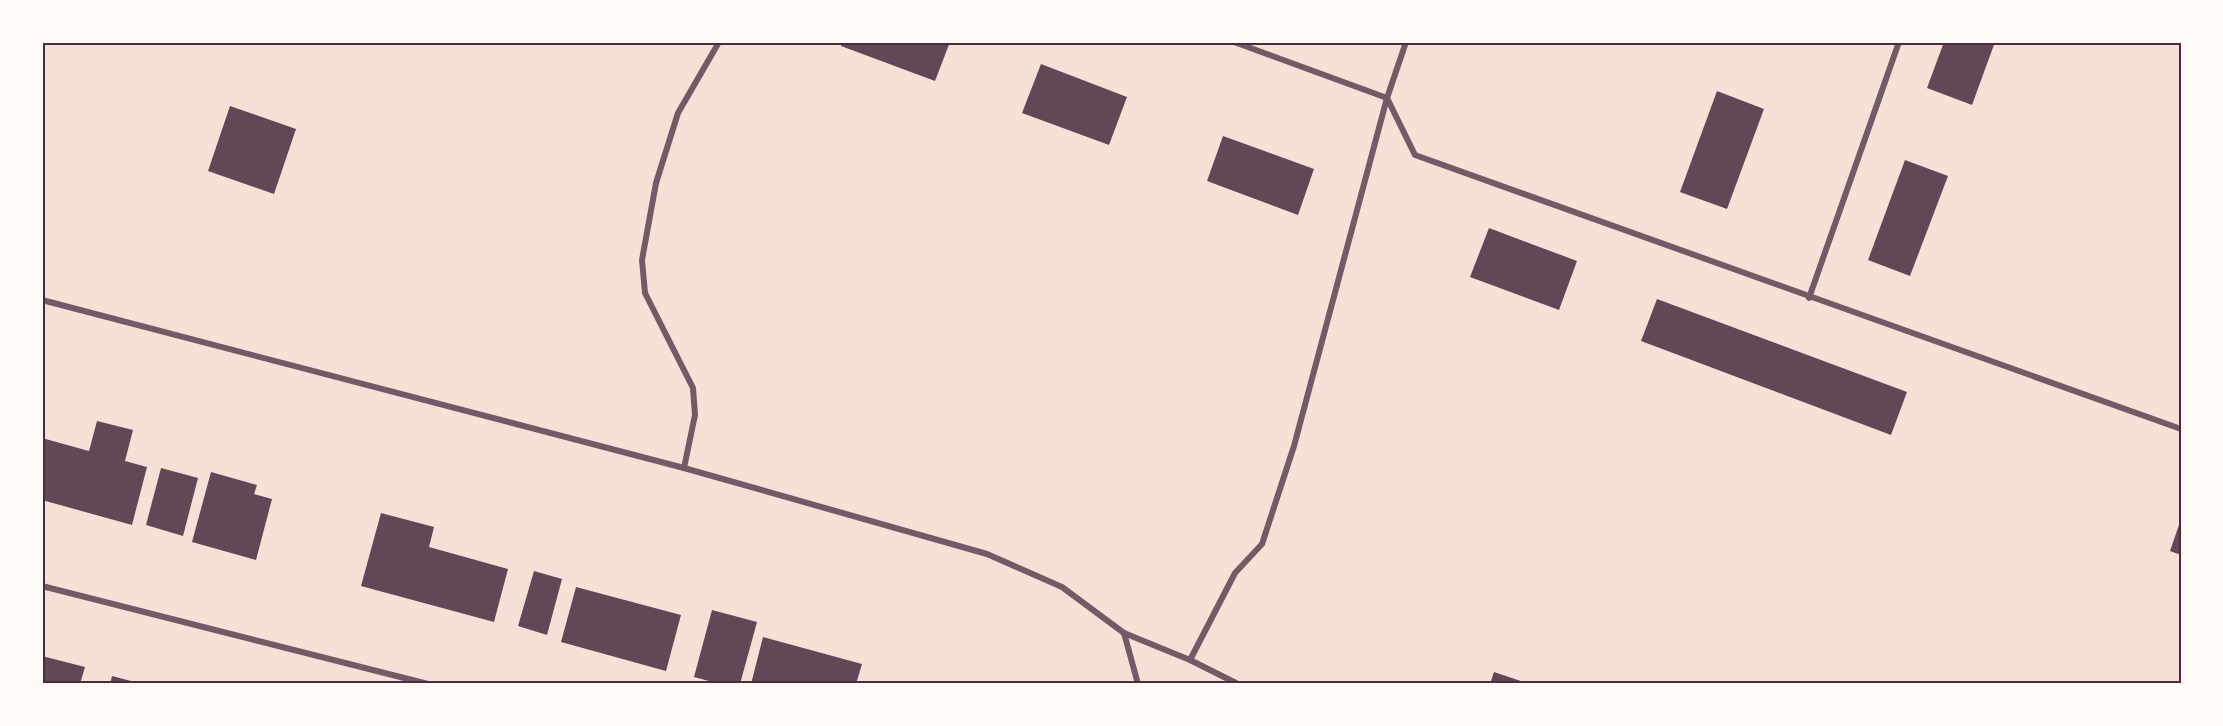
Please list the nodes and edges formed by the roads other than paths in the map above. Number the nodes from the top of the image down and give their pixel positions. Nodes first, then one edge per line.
1 (719, 42) edge
2 (1234, 42) edge
3 (1406, 42) edge
4 (1899, 42) edge
5 (1387, 98) junction
6 (1809, 298) junction
7 (42, 300) edge
8 (2181, 429) edge
9 (684, 468) junction
10 (42, 586) edge
11 (1124, 633) junction
12 (1190, 660) junction
13 (428, 684) edge
14 (1138, 684) edge
15 (1238, 684) edge

1 - 9 street
2 - 5 street
3 - 5 street
4 - 6 street
5 - 6 street
5 - 12 street
6 - 8 street
7 - 9 street
9 - 11 street
10 - 13 street
11 - 12 street
11 - 14 street
12 - 15 street

